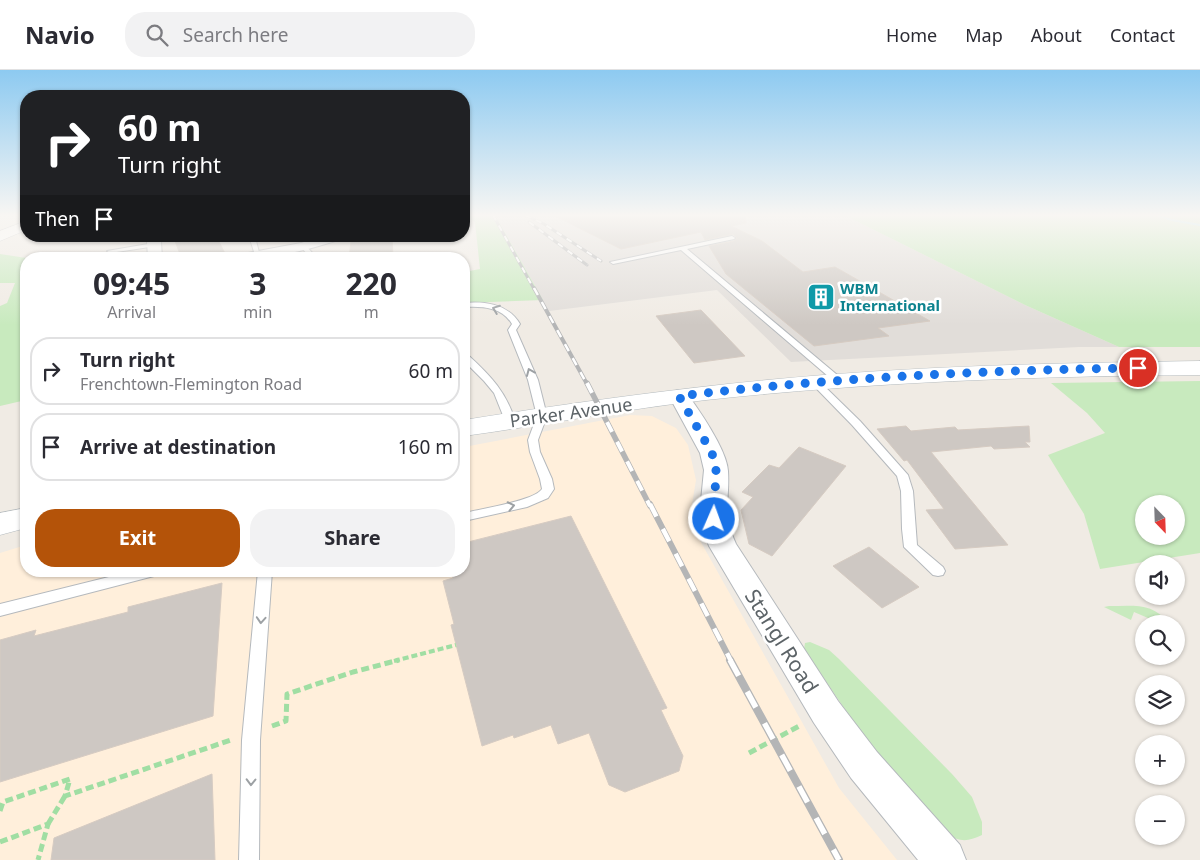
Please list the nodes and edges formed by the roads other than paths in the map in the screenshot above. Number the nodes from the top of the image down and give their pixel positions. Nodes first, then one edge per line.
1 (663, 252) edge
2 (687, 252) edge
3 (613, 262) dead end
4 (470, 305) edge
5 (470, 362) edge
6 (1200, 368) edge
7 (839, 381) junction
8 (816, 383) junction
9 (679, 396) junction
10 (542, 416) junction
11 (510, 421) junction
12 (470, 427) edge
13 (470, 516) edge
14 (20, 519) edge
15 (0, 524) edge
16 (938, 571) dead end
17 (130, 577) edge
18 (264, 577) edge
19 (0, 610) edge
20 (249, 860) edge
21 (944, 860) edge

1 - 3 lane
2 - 7 lane
10 -> 4 lane
5 - 11 lane
6 - 7 main road, Parker Avenue
7 - 8 main road, Parker Avenue
8 - 9 main road, Parker Avenue
8 - 16 lane
9 - 10 main road, Parker Avenue
9 - 21 street, Stangl Road
10 - 11 main road, Parker Avenue
13 -> 10 lane
11 - 12 main road, Parker Avenue
14 - 15 main road
17 - 19 lane
18 -> 20 lane

